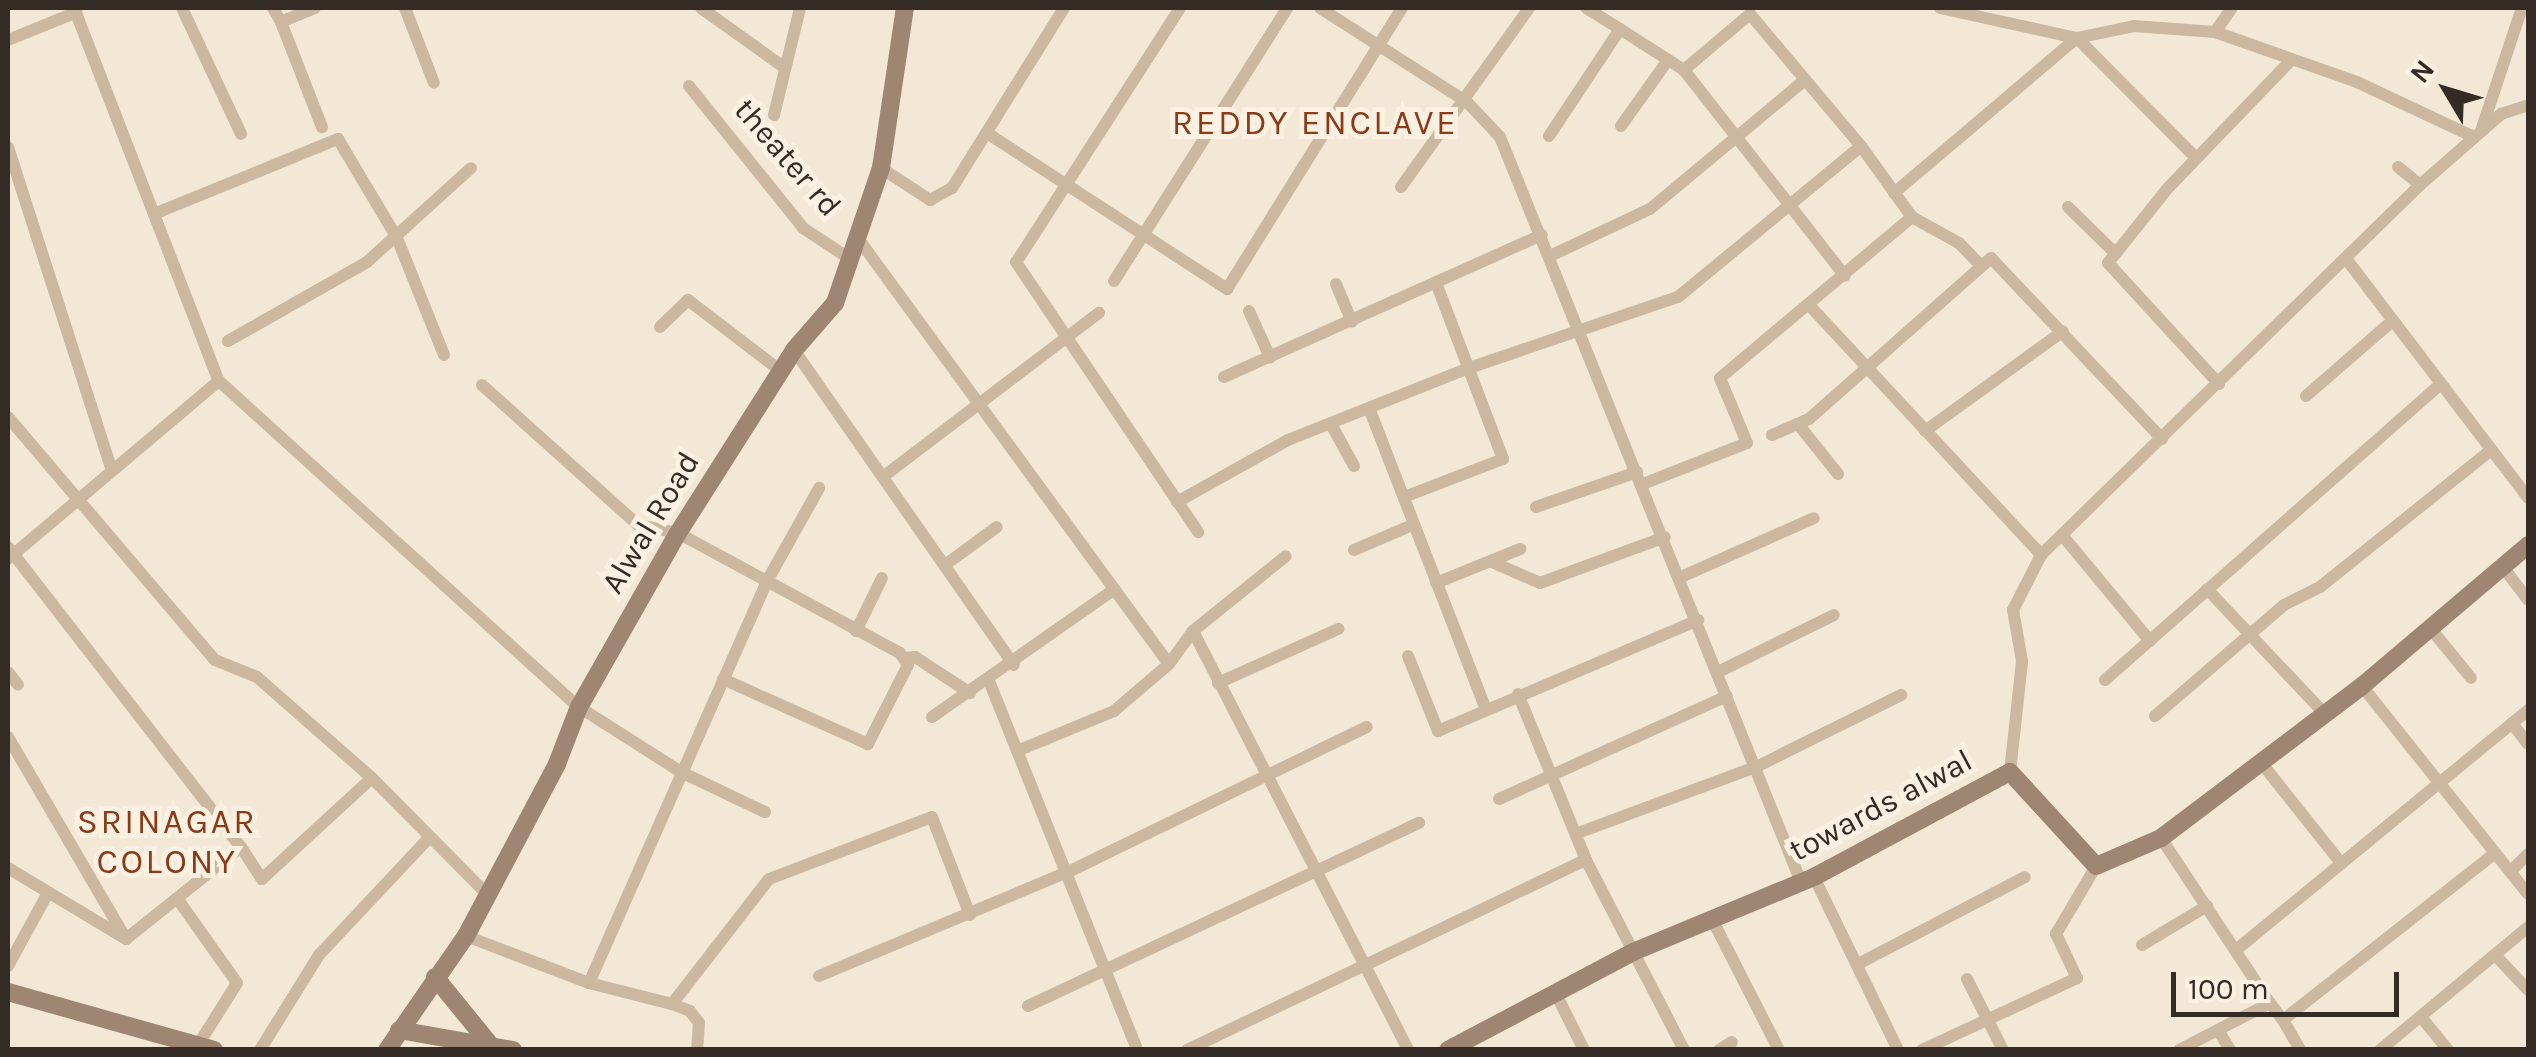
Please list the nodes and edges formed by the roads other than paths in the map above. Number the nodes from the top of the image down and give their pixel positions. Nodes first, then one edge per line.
1 (182, 8) edge
2 (274, 8) edge
3 (314, 8) edge
4 (405, 8) edge
5 (702, 8) edge
6 (800, 8) edge
7 (904, 8) edge
8 (1064, 8) edge
9 (1180, 8) edge
10 (1287, 8) edge
11 (1320, 8) edge
12 (1402, 8) edge
13 (1530, 8) edge
14 (1586, 8) edge
15 (1940, 8) edge
16 (2232, 8) edge
17 (2522, 8) edge
18 (75, 10) edge
19 (280, 22) junction
20 (1620, 29) junction
21 (2215, 32) junction
22 (2077, 38) junction
23 (8, 40) edge
24 (1378, 45) junction
25 (2292, 59) junction
26 (1668, 60) junction
27 (785, 68) junction
28 (1684, 70) junction
29 (1805, 80) junction
30 (434, 84) dead end
31 (689, 86) dead end
32 (1466, 102) junction
33 (2528, 105) edge
34 (774, 115) dead end
35 (1621, 126) dead end
36 (322, 127) dead end
37 (240, 134) dead end
38 (2477, 134) junction
39 (990, 135) junction
40 (1549, 136) dead end
41 (1735, 138) junction
42 (1861, 146) junction
43 (8, 147) edge
44 (2195, 158) junction
45 (2398, 166) dead end
46 (471, 168) dead end
47 (881, 168) junction
48 (1071, 185) junction
49 (2420, 185) junction
50 (1401, 187) dead end
51 (1894, 194) junction
52 (1788, 206) junction
53 (2068, 207) dead end
54 (154, 214) junction
55 (1912, 216) junction
56 (1542, 235) junction
57 (1148, 236) junction
58 (858, 237) junction
59 (397, 238) junction
60 (2114, 252) junction
61 (1550, 256) junction
62 (850, 259) junction
63 (2347, 260) junction
64 (1981, 266) junction
65 (1845, 276) junction
66 (1114, 281) dead end
67 (1336, 284) dead end
68 (1437, 286) junction
69 (1810, 306) junction
70 (1249, 312) dead end
71 (1100, 313) dead end
72 (1352, 322) junction
73 (2391, 322) junction
74 (660, 327) dead end
75 (2063, 332) junction
76 (1580, 333) junction
77 (1065, 339) junction
78 (228, 341) dead end
79 (794, 350) junction
80 (444, 355) dead end
81 (1270, 357) junction
82 (1466, 369) junction
83 (1868, 369) junction
84 (781, 371) junction
85 (1224, 377) dead end
86 (219, 381) junction
87 (2219, 384) junction
88 (482, 385) dead end
89 (2440, 386) junction
90 (2306, 396) dead end
91 (980, 403) junction
92 (1369, 408) junction
93 (8, 417) edge
94 (1330, 424) junction
95 (1798, 424) junction
96 (1926, 430) junction
97 (1772, 435) dead end
98 (2162, 439) junction
99 (2490, 451) junction
100 (1354, 466) dead end
101 (112, 470) junction
102 (1838, 474) dead end
103 (884, 476) junction
104 (1640, 478) junction
105 (818, 488) dead end
106 (1404, 497) junction
107 (2528, 498) edge
108 (75, 502) junction
109 (1177, 502) junction
110 (1536, 507) dead end
111 (1814, 518) dead end
112 (997, 526) dead end
113 (1410, 526) junction
114 (1198, 532) dead end
115 (678, 533) junction
116 (2062, 535) junction
117 (1665, 537) junction
118 (2528, 545) edge
119 (1520, 549) dead end
120 (1354, 550) dead end
121 (9, 554) edge
122 (1286, 556) dead end
123 (2041, 556) junction
124 (1492, 562) junction
125 (945, 565) junction
126 (2503, 567) junction
127 (1681, 577) junction
128 (882, 578) dead end
129 (766, 583) junction
130 (1436, 583) junction
131 (1115, 589) junction
132 (2207, 589) junction
133 (2528, 600) edge
134 (1834, 614) dead end
135 (1698, 620) junction
136 (1338, 629) dead end
137 (1193, 630) junction
138 (2431, 630) junction
139 (856, 631) junction
140 (2250, 634) junction
141 (2150, 641) junction
142 (1408, 656) dead end
143 (906, 658) junction
144 (1169, 664) junction
145 (1014, 665) junction
146 (8, 672) edge
147 (1718, 672) junction
148 (2471, 678) dead end
149 (723, 679) junction
150 (989, 680) junction
151 (2105, 680) dead end
152 (1218, 683) junction
153 (18, 686) dead end
154 (2362, 686) junction
155 (970, 693) junction
156 (1518, 694) junction
157 (1901, 694) dead end
158 (1727, 696) junction
159 (1484, 707) junction
160 (579, 708) junction
161 (2528, 710) edge
162 (2324, 713) junction
163 (2155, 716) dead end
164 (932, 717) dead end
165 (2512, 723) junction
166 (1368, 727) dead end
167 (8, 738) edge
168 (2528, 744) edge
169 (1017, 752) junction
170 (2263, 764) junction
171 (1758, 766) junction
172 (681, 772) junction
173 (2010, 772) junction
174 (1552, 774) junction
175 (1264, 777) junction
176 (372, 778) junction
177 (2440, 781) junction
178 (1499, 799) dead end
179 (765, 812) dead end
180 (1419, 823) dead end
181 (1578, 832) junction
182 (429, 838) junction
183 (2161, 838) junction
184 (241, 847) junction
185 (2495, 854) junction
186 (2528, 854) edge
187 (1586, 860) junction
188 (2341, 863) junction
189 (2096, 866) junction
190 (8, 868) edge
191 (2510, 871) junction
192 (1068, 872) junction
193 (1314, 875) junction
194 (2024, 877) dead end
195 (1807, 879) junction
196 (48, 892) junction
197 (486, 893) junction
198 (2528, 894) edge
199 (178, 901) junction
200 (2207, 906) junction
201 (970, 916) junction
202 (1714, 923) junction
203 (2528, 926) edge
204 (466, 936) junction
205 (126, 939) junction
206 (2142, 946) dead end
207 (2236, 950) junction
208 (1633, 952) junction
209 (2495, 955) junction
210 (1858, 964) junction
211 (8, 966) edge
212 (1363, 967) junction
213 (1105, 970) junction
214 (819, 976) dead end
215 (435, 977) junction
216 (1967, 980) dead end
217 (589, 983) junction
218 (2528, 990) edge
219 (8, 992) edge
220 (1555, 992) junction
221 (2270, 1003) junction
222 (672, 1004) junction
223 (1028, 1006) dead end
224 (2422, 1016) junction
225 (1986, 1019) junction
226 (2283, 1020) junction
227 (400, 1030) junction
228 (2218, 1030) junction
229 (488, 1042) junction
230 (1732, 1042) dead end
231 (203, 1048) edge
232 (1450, 1049) edge
233 (260, 1050) edge
234 (387, 1050) edge
235 (513, 1050) edge
236 (697, 1050) edge
237 (1138, 1050) edge
238 (1187, 1050) edge
239 (1408, 1050) edge
240 (1584, 1050) edge
241 (1684, 1050) edge
242 (1719, 1050) edge
243 (1779, 1050) edge
244 (1898, 1050) edge
245 (1922, 1050) edge
246 (2002, 1050) edge
247 (2179, 1050) edge
248 (2230, 1050) edge
249 (2300, 1050) edge
250 (2380, 1050) edge
251 (2448, 1050) edge

1 - 37 street
2 - 19 street
3 - 19 street
4 - 30 street
5 - 27 street
6 - 27 street
7 - 47 main road, Alwal Road
8 - 39 street
9 - 48 street
10 - 57 street
11 - 24 street
12 - 24 street
13 - 32 street
14 - 20 street
15 - 22 street
16 - 21 street
17 - 38 street
18 - 23 street
18 - 54 street
19 - 36 street
20 - 26 street
20 - 40 street
21 - 22 street
21 - 25 street
22 - 44 street
22 - 51 street
24 - 32 street
24 - 57 street
25 - 38 street
25 - 44 street
26 - 28 street
26 - 35 street
27 - 34 street
28 - 29 street
28 - 41 street
29 - 41 street
29 - 42 street
31 - 62 street, theater rd
32 - 50 street
32 - 56 street
33 - 38 street
38 - 49 street
39 - 47 street
39 - 48 street
41 - 52 street
41 - 61 street
42 - 51 street
42 - 52 street
43 - 101 street
44 - 60 street
45 - 49 street
46 - 59 street
47 - 58 main road, Alwal Road
48 - 57 street
48 - 77 street
49 - 63 street
51 - 55 street
52 - 65 street
52 - 76 street
53 - 60 street
54 - 59 street
54 - 86 street
55 - 64 street
55 - 65 street
56 - 61 street
56 - 68 street
57 - 66 street
58 - 62 main road, Alwal Road
58 - 91 street
59 - 78 street
59 - 80 street
60 - 87 street
61 - 76 street
62 - 79 main road, Alwal Road
63 - 73 street
63 - 87 street
64 - 75 street
64 - 83 street
65 - 69 street
67 - 72 street
68 - 72 street
68 - 82 street
69 - 83 street
69 - 104 street
70 - 81 street
71 - 77 street
72 - 81 street
73 - 89 street
73 - 90 street
74 - 84 street
75 - 96 street
75 - 98 street
76 - 82 street
76 - 104 street
77 - 91 street
77 - 109 street
79 - 84 main road, Alwal Road
79 - 103 street
81 - 85 street
82 - 92 street
82 - 106 street
83 - 95 street
83 - 96 street
84 - 115 main road, Alwal Road
86 - 101 street
86 - 160 street
87 - 98 street
88 - 115 street
89 - 99 street
89 - 132 street
91 - 103 street
91 - 131 street
92 - 94 street
92 - 106 street
93 - 108 street
94 - 100 street
94 - 109 street
95 - 97 street
95 - 102 street
96 - 123 street
98 - 116 street
99 - 107 street
99 - 140 street
101 - 108 street
103 - 125 street
104 - 110 street
104 - 117 street
105 - 129 street
106 - 113 street
108 - 121 street
108 - 176 street
109 - 114 street
111 - 127 street
112 - 125 street
113 - 120 street
113 - 130 street
115 - 129 street
115 - 160 main road, Alwal Road
116 - 123 street
116 - 141 street
117 - 124 street
117 - 127 street
118 - 126 main road
119 - 124 street
121 - 184 street
122 - 137 street
123 - 173 street
124 - 130 street
125 - 145 street
126 - 133 street
126 - 138 main road
127 - 135 street
128 - 139 street
129 - 139 street
129 - 149 street
130 - 159 street
131 - 144 street
131 - 145 street
132 - 140 street
132 - 141 street
134 - 147 street
135 - 147 street
135 - 156 street
136 - 152 street
137 - 144 street
137 - 152 street
138 - 148 street
138 - 154 main road
139 - 143 street
140 - 162 street
140 - 163 street
141 - 151 street
142 - 159 street
143 - 149 street
143 - 155 street
144 - 169 street
145 - 150 street
146 - 153 street
147 - 158 street
149 - 172 street
150 - 155 street
150 - 169 street
152 - 175 street
154 - 162 main road
154 - 177 street
155 - 164 street
156 - 159 street
156 - 174 street
157 - 171 street
158 - 171 street
158 - 174 street
160 - 172 street
160 - 197 main road, Alwal Road
161 - 165 street
162 - 170 main road
165 - 168 street
165 - 177 street
166 - 175 street
167 - 205 street
169 - 192 street
170 - 183 main road
170 - 188 street
171 - 181 street
171 - 195 street
172 - 179 street
172 - 217 street
173 - 189 main road, towards alwal
173 - 195 main road, towards alwal
174 - 178 street
174 - 181 street
175 - 192 street
175 - 193 street
176 - 182 street
176 - 184 street
177 - 185 street
177 - 188 street
180 - 193 street
181 - 187 street
182 - 197 street
182 - 233 street
183 - 189 main road
183 - 200 street
184 - 199 street
185 - 191 street
185 - 226 street
186 - 191 street
187 - 208 street
187 - 212 street
188 - 207 street
189 - 225 street
190 - 196 street
191 - 198 street
192 - 201 street
192 - 213 street
193 - 212 street
193 - 213 street
194 - 210 street
195 - 202 main road, towards alwal
195 - 210 street
196 - 205 street
196 - 211 street
197 - 204 main road, Alwal Road
199 - 205 street
199 - 231 street
200 - 206 street
200 - 207 street
201 - 214 street
201 - 222 street
202 - 208 main road, towards alwal
202 - 243 street
203 - 209 street
204 - 215 main road, Alwal Road
204 - 217 street
207 - 221 street
208 - 220 main road, towards alwal
208 - 241 street
209 - 218 street
209 - 224 street
210 - 244 street
212 - 238 street
212 - 239 street
213 - 223 street
213 - 237 street
215 - 227 main road, Alwal Road
215 - 229 main road
216 - 225 street
217 - 222 street
219 - 231 main road
220 - 232 main road, towards alwal
220 - 240 street
221 - 226 street
221 - 228 street
222 - 236 street
224 - 250 street
224 - 251 street
225 - 245 street
225 - 246 street
226 - 249 street
227 - 229 main road
227 - 234 main road, Alwal Road
228 - 247 street
228 - 248 street
229 - 235 main road
230 - 242 street

